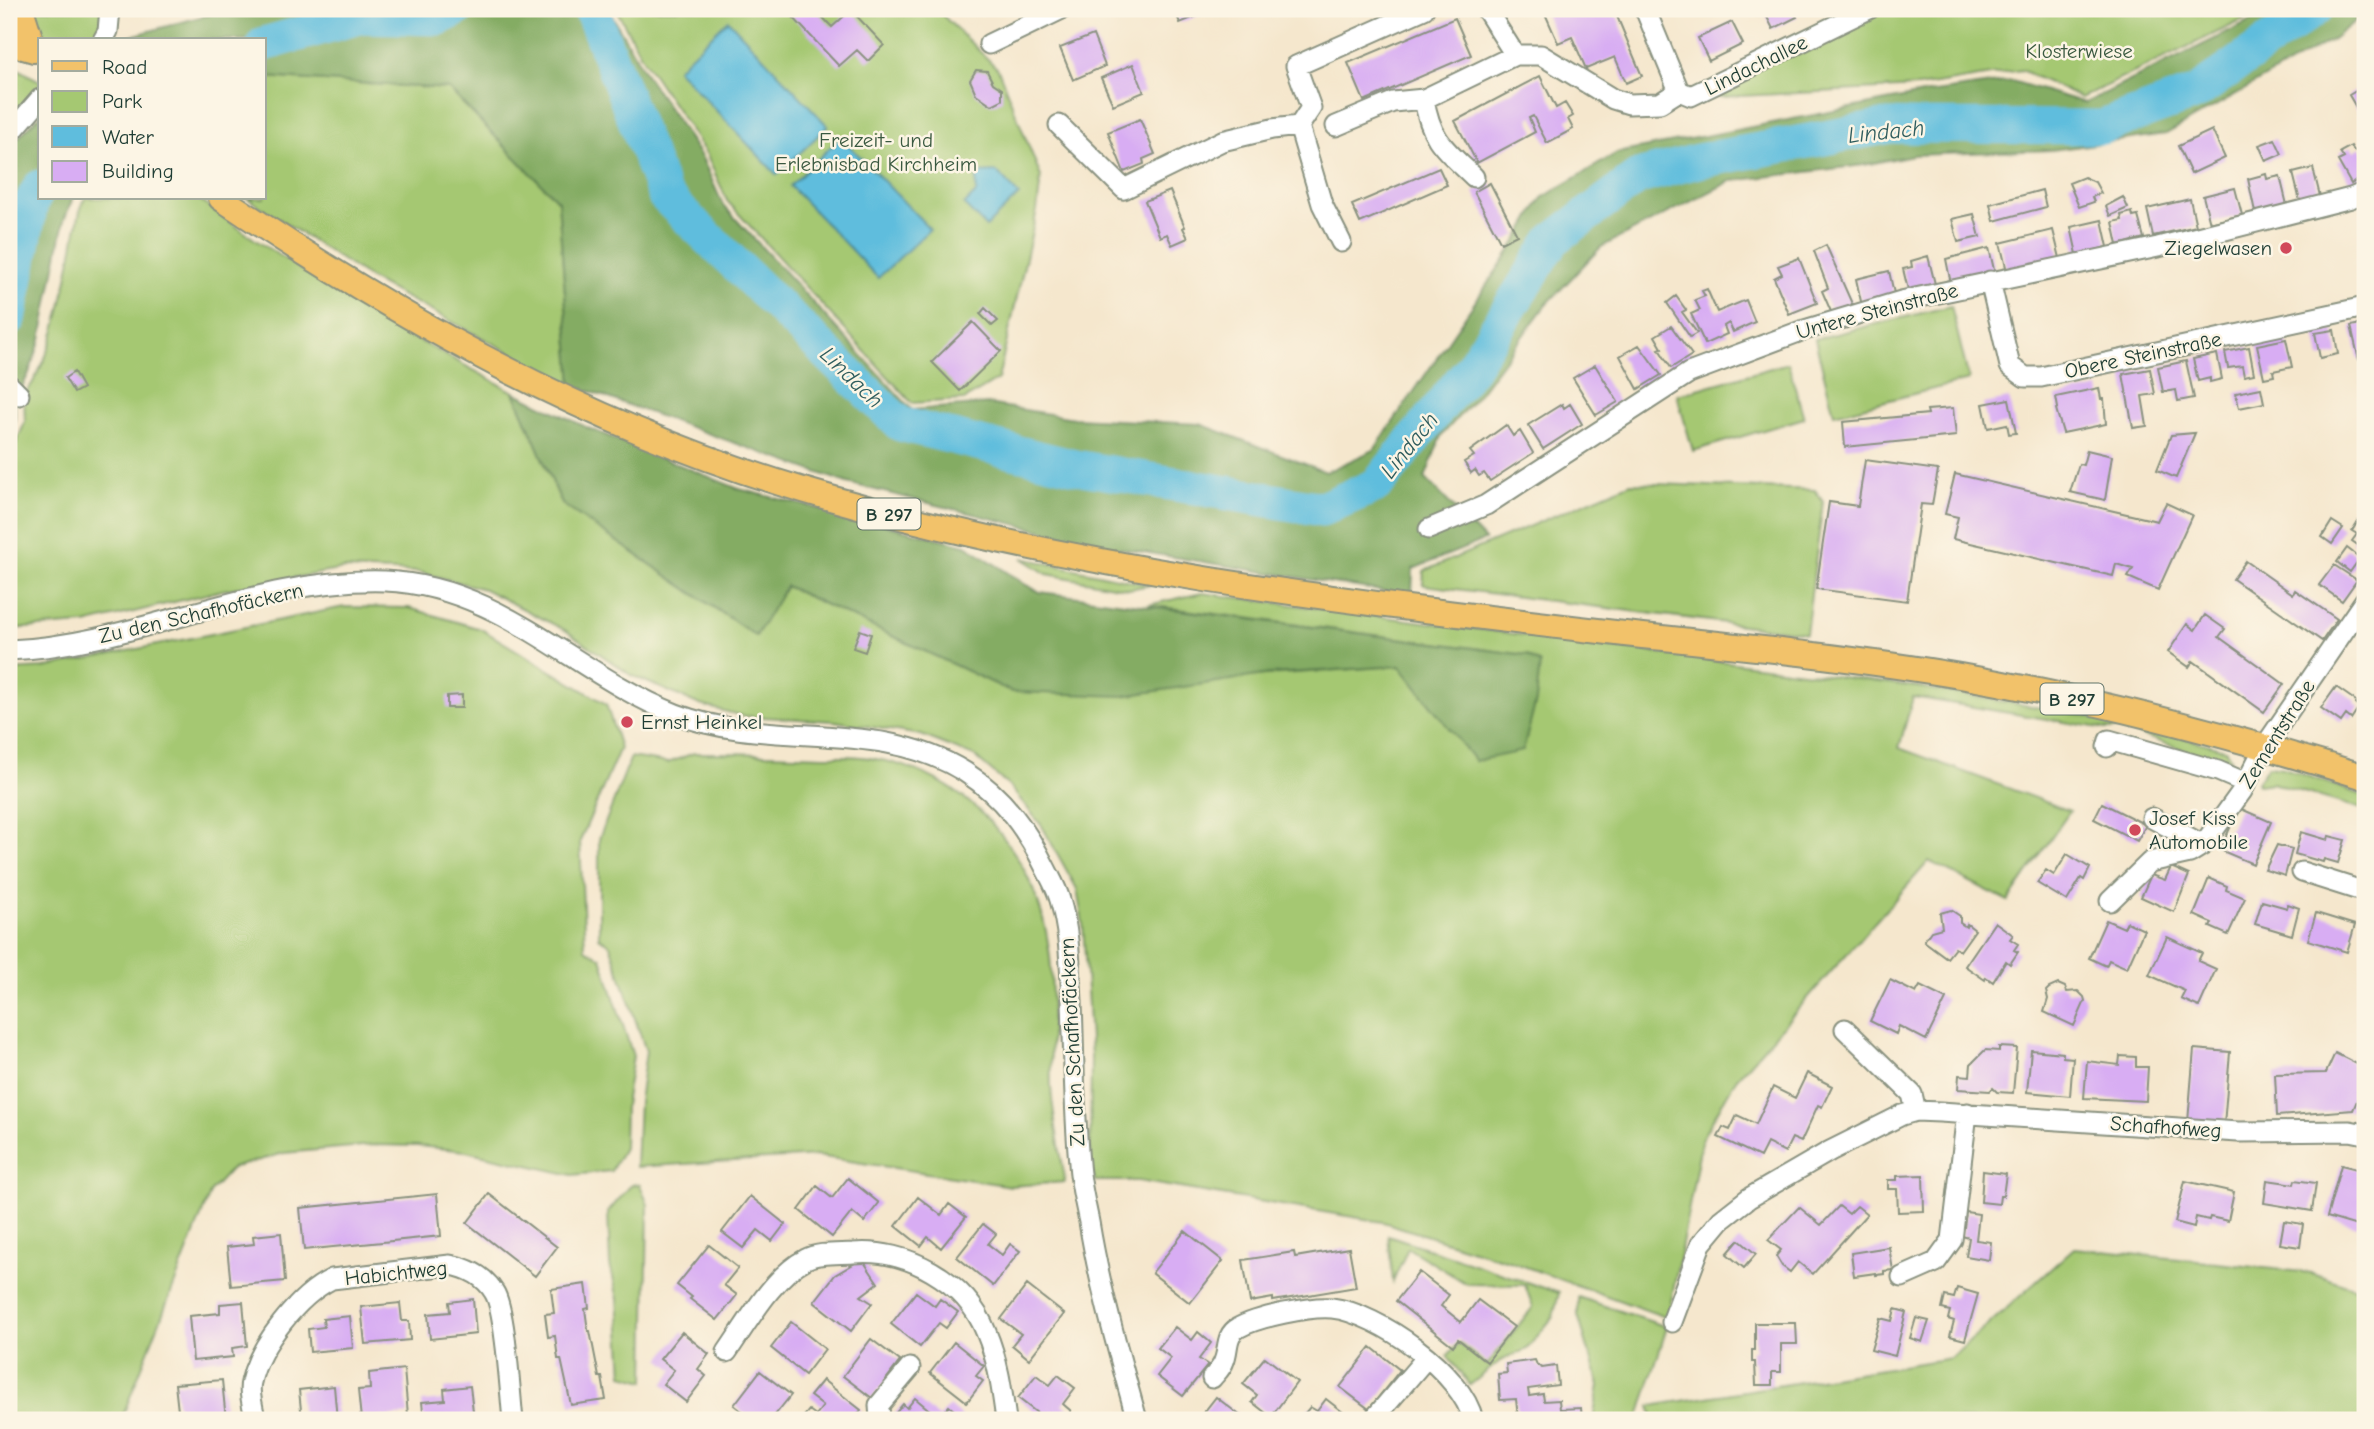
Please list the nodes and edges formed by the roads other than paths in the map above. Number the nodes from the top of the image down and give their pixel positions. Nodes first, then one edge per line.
1 (20, 9) edge
2 (110, 9) edge
3 (1062, 9) edge
4 (1424, 9) edge
5 (1486, 9) edge
6 (1645, 9) edge
7 (1869, 9) edge
8 (9, 27) edge
9 (105, 36) edge
10 (9, 43) edge
11 (989, 44) dead end
12 (37, 52) edge
13 (1516, 55) junction
14 (1679, 92) junction
15 (1424, 100) junction
16 (38, 101) edge
17 (1059, 125) dead end
18 (1336, 125) dead end
19 (1299, 126) junction
20 (9, 135) edge
21 (1475, 177) dead end
22 (2365, 192) edge
23 (224, 200) edge
24 (1341, 242) dead end
25 (1990, 281) junction
26 (2365, 307) edge
27 (1429, 529) dead end
28 (2365, 600) edge
29 (9, 650) edge
30 (2265, 746) junction
31 (2107, 747) dead end
32 (2365, 777) edge
33 (2246, 783) junction
34 (2152, 818) dead end
35 (2203, 845) junction
36 (2302, 872) dead end
37 (2365, 892) edge
38 (2110, 901) dead end
39 (1845, 1029) dead end
40 (1916, 1111) junction
41 (1967, 1113) junction
42 (2365, 1133) edge
43 (1902, 1277) dead end
44 (1672, 1322) dead end
45 (727, 1352) dead end
46 (1427, 1357) junction
47 (909, 1368) dead end
48 (1212, 1378) dead end
49 (255, 1420) edge
50 (513, 1420) edge
51 (880, 1420) edge
52 (1006, 1420) edge
53 (1137, 1420) edge
54 (1373, 1420) edge
55 (1473, 1420) edge

1 - 12 main road
2 - 9 street
3 - 11 street
4 - 19 street
5 - 13 street
6 - 14 street
7 - 14 street, Lindachallee
8 - 12 main road
10 - 12 main road
13 - 14 street, Lindachallee
13 - 15 street
15 - 18 street
15 - 21 street
16 - 20 street
17 - 19 street
19 - 24 street
22 - 25 street, Untere Steinstraße
23 - 30 main road, B 297
25 - 26 street, Obere Steinstraße
25 - 27 street, Untere Steinstraße
28 - 30 street, Zementstraße
29 - 53 street, Zu den Schafhofäckern
30 - 32 main road, B 297
30 - 33 street, Zementstraße
31 - 33 street
33 - 35 street, Zementstraße
34 - 35 street
35 - 38 street
36 - 37 street
39 - 40 street
40 - 41 street, Schafhofweg
40 - 44 street, Schafhofweg
41 - 42 street, Schafhofweg
41 - 43 street
45 - 52 street
46 - 48 street
46 - 54 street
46 - 55 street
47 - 51 street
49 - 50 street, Habichtweg

